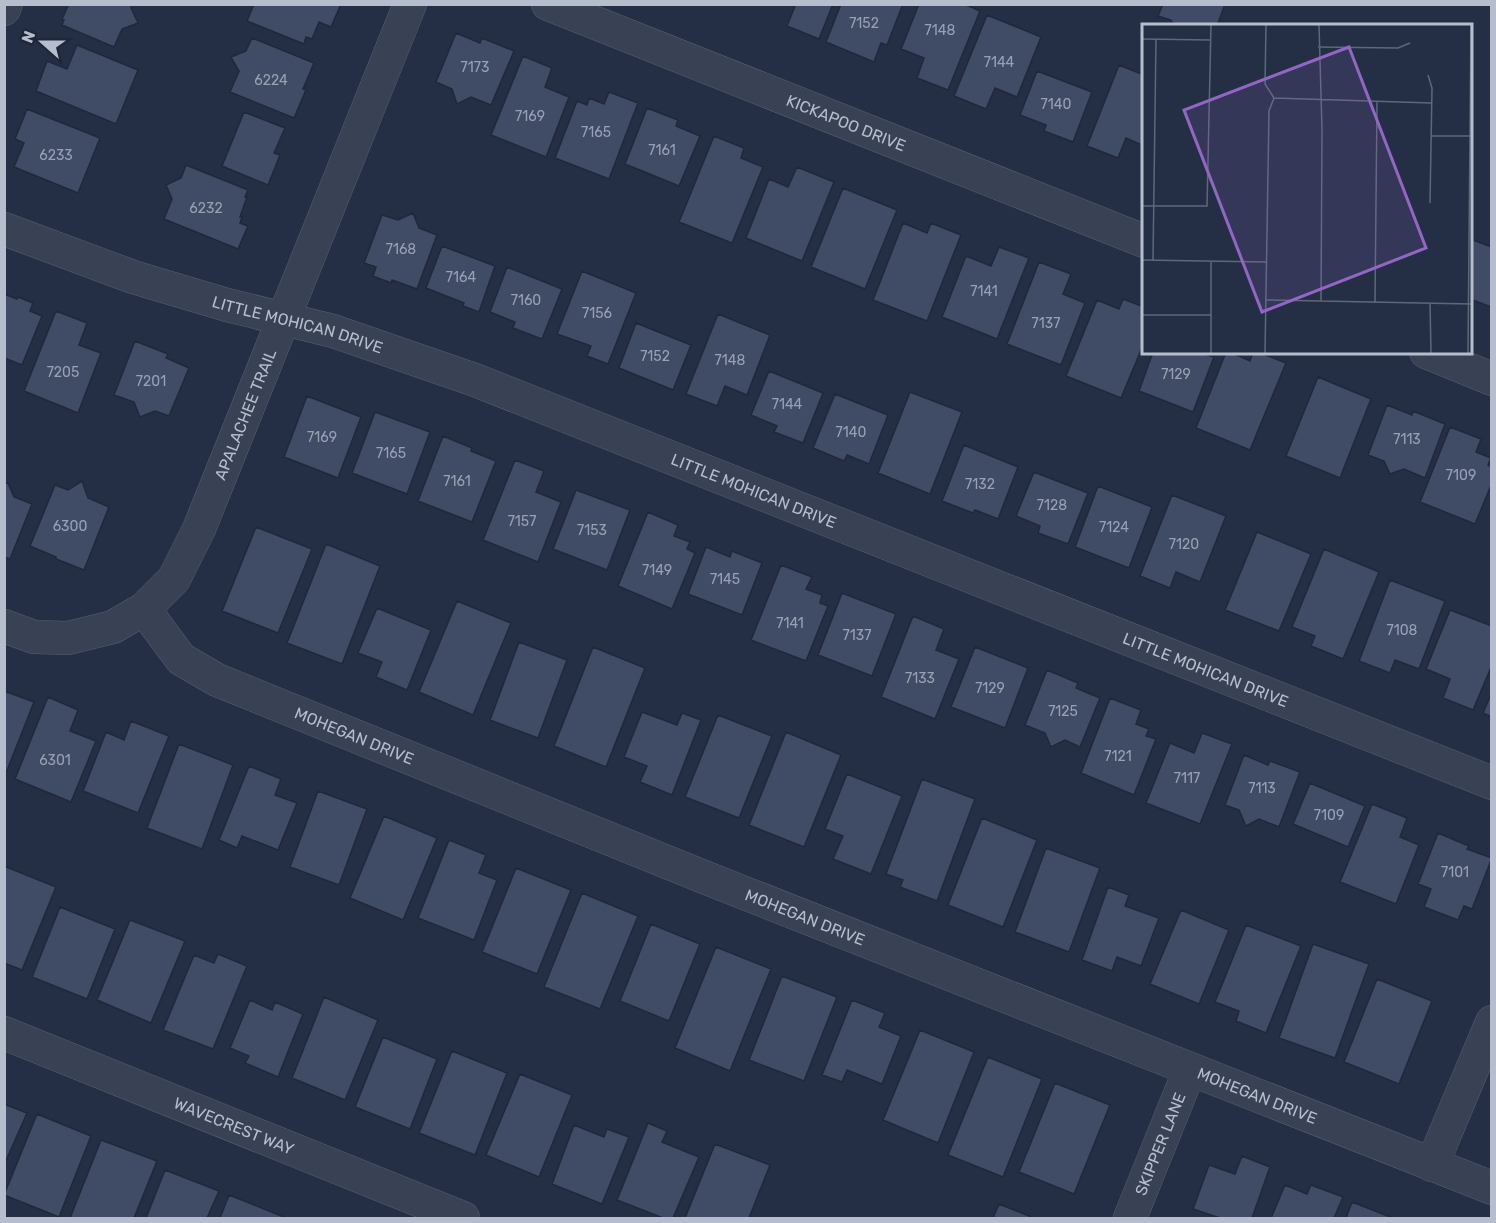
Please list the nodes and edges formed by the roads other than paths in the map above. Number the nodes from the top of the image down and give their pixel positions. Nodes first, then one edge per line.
1 (6, 4) edge
2 (410, 4) edge
3 (548, 4) edge
4 (4, 9) edge
5 (4, 229) edge
6 (1142, 241) edge
7 (284, 319) junction
8 (1431, 354) edge
9 (1491, 379) edge
10 (144, 609) junction
11 (4, 626) edge
12 (1491, 783) edge
13 (1491, 1022) edge
14 (4, 1033) edge
15 (1190, 1069) junction
16 (1432, 1165) junction
17 (1491, 1188) edge
18 (463, 1218) edge
19 (1130, 1218) edge

1 - 4 street
2 - 7 street, APALACHEE TRAIL
3 - 6 street, KICKAPOO DRIVE
5 - 7 street, LITTLE MOHICAN DRIVE
7 - 10 street, APALACHEE TRAIL
7 - 12 street, LITTLE MOHICAN DRIVE
8 - 9 street
10 - 11 street, APALACHEE TRAIL
10 - 15 street, MOHEGAN DRIVE
13 - 16 street
14 - 18 street, WAVECREST WAY
15 - 16 street, MOHEGAN DRIVE
15 - 19 street, SKIPPER LANE
16 - 17 street, MOHEGAN DRIVE

